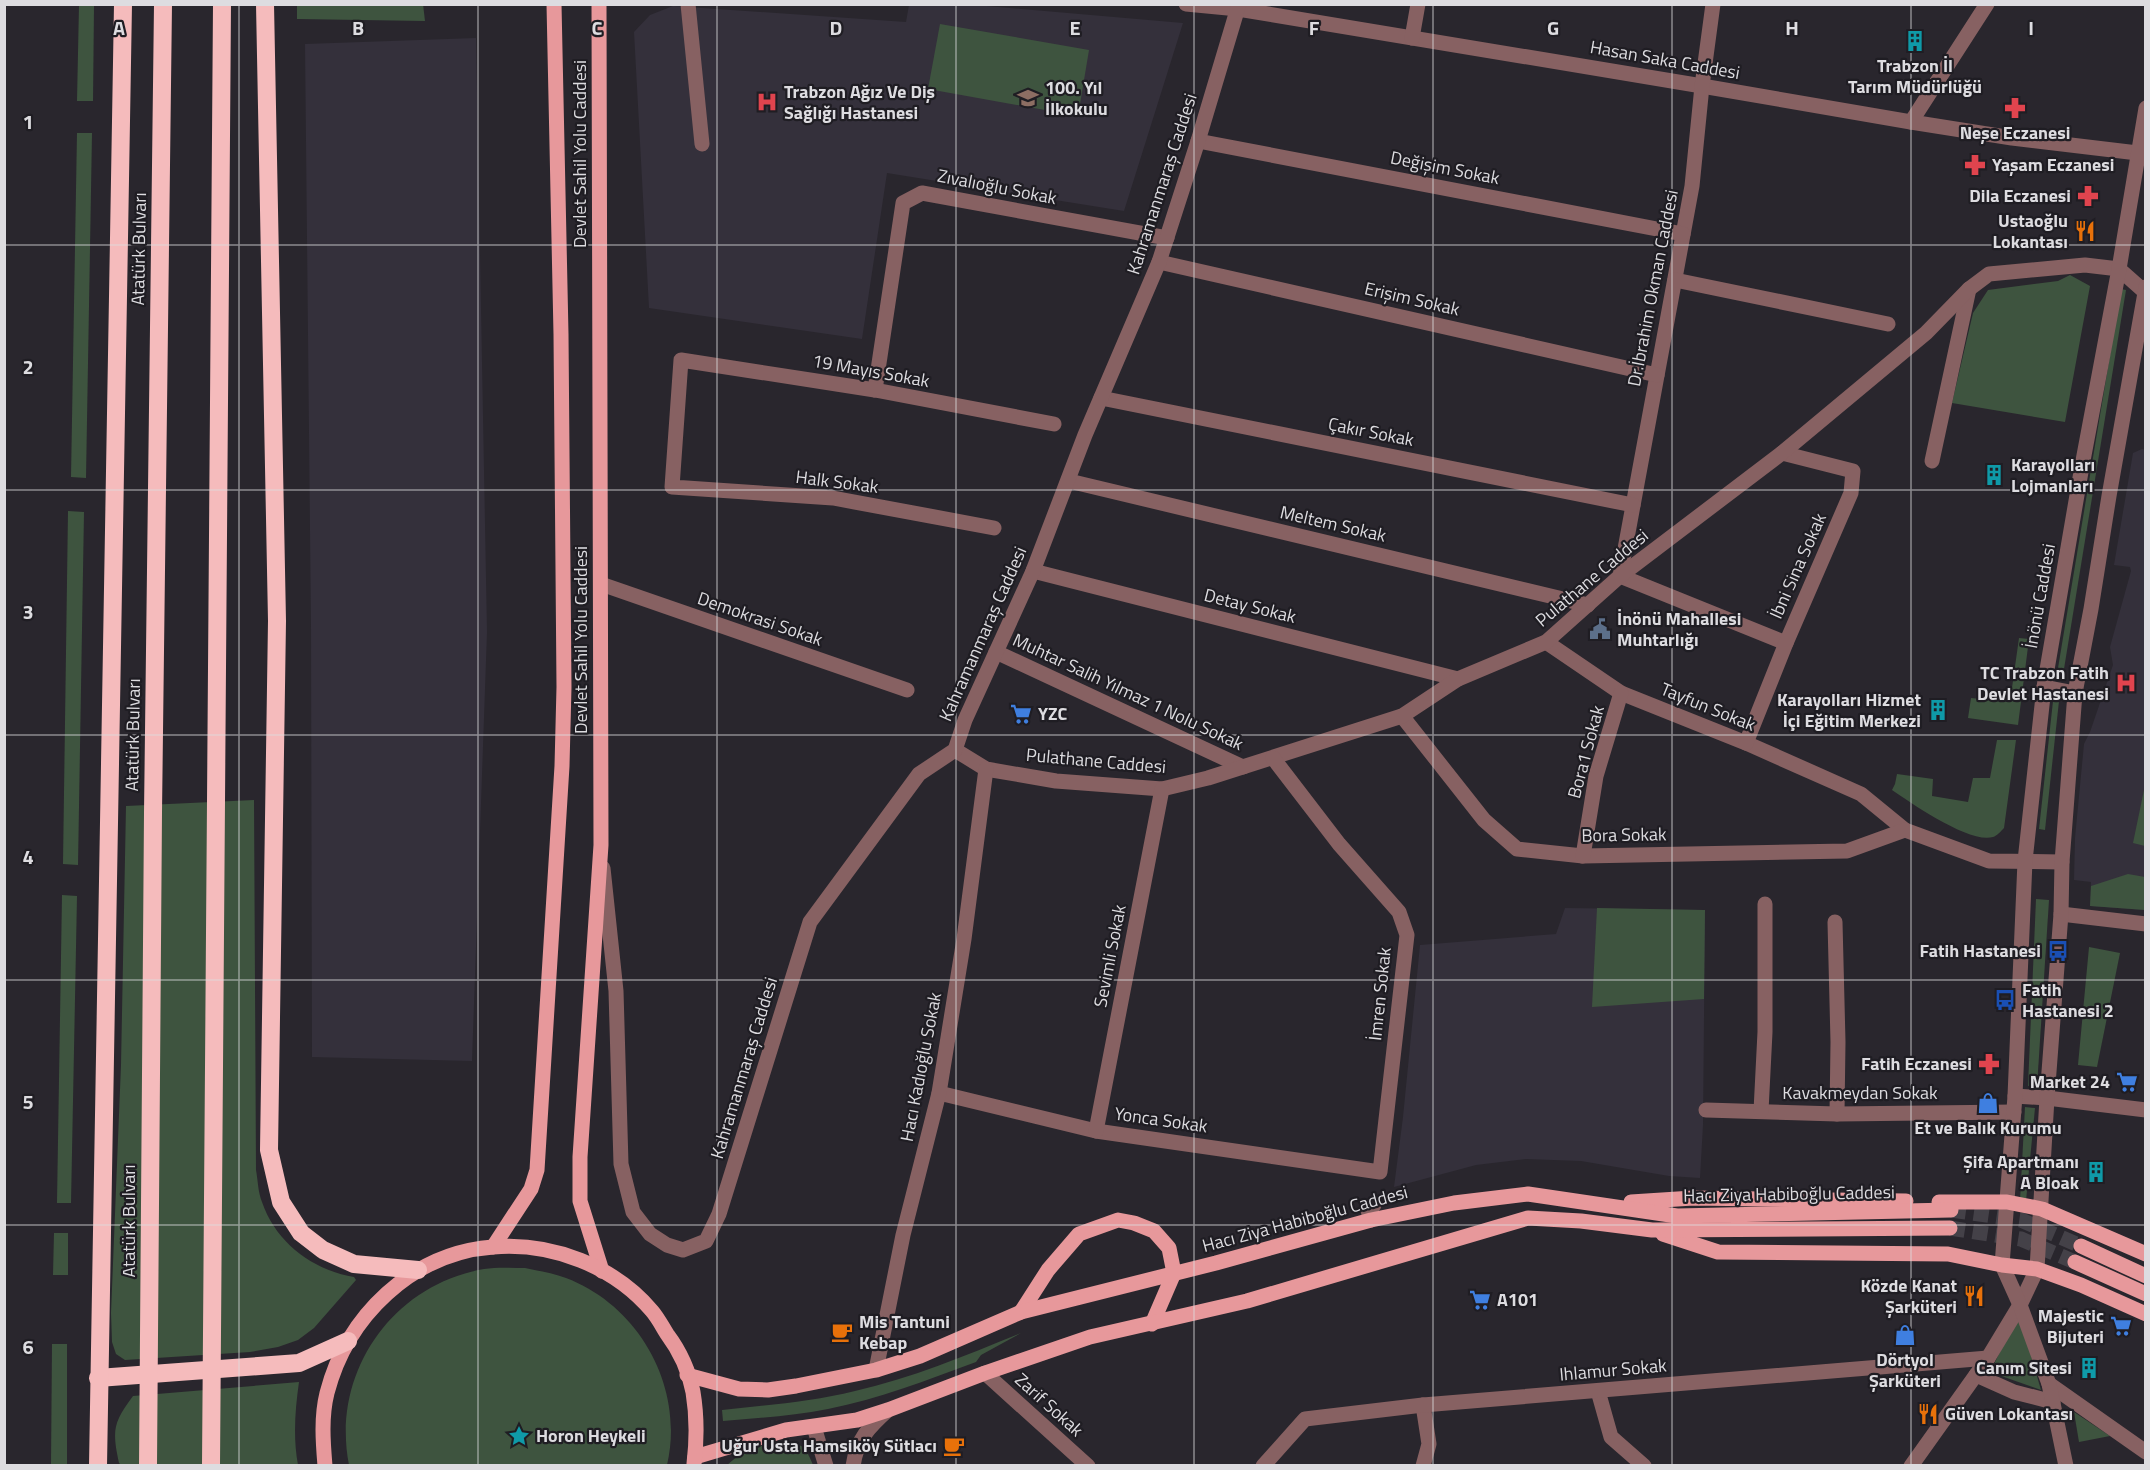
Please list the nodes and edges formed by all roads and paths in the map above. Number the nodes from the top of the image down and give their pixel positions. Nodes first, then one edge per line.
1 (123, 4) edge
2 (163, 4) edge
3 (222, 4) edge
4 (265, 4) edge
5 (554, 4) edge
6 (599, 4) edge
7 (688, 4) edge
8 (1186, 4) edge
9 (1418, 4) edge
10 (1713, 4) edge
11 (1987, 4) edge
12 (1239, 7) edge
13 (1412, 38) junction
14 (1702, 86) junction
15 (2145, 108) edge
16 (1911, 123) junction
17 (1198, 141) junction
18 (702, 144) dead end
19 (2141, 154) edge
20 (1683, 234) junction
21 (1167, 238) junction
22 (1159, 262) junction
23 (2119, 269) junction
24 (1675, 280) junction
25 (1969, 288) junction
26 (2145, 291) edge
27 (1888, 324) dead end
28 (1657, 375) junction
29 (875, 390) junction
30 (1101, 398) junction
31 (1054, 424) dead end
32 (1782, 453) junction
33 (1932, 460) dead end
34 (1069, 481) junction
35 (672, 487) joint
36 (1633, 505) junction
37 (994, 528) dead end
38 (1033, 571) junction
39 (1620, 576) junction
40 (601, 584) junction
41 (1588, 605) junction
42 (1546, 642) junction
43 (1786, 644) junction
44 (996, 652) junction
45 (1458, 679) junction
46 (2044, 687) junction
47 (907, 690) dead end
48 (1621, 693) junction
49 (2074, 693) junction
50 (1402, 716) junction
51 (1746, 743) junction
52 (955, 750) junction
53 (1273, 758) junction
54 (1243, 767) junction
55 (986, 769) junction
56 (1162, 789) junction
57 (1905, 830) junction
58 (601, 845) junction
59 (1583, 856) junction
60 (2025, 861) junction
61 (2062, 862) junction
62 (1765, 904) dead end
63 (2061, 914) junction
64 (1835, 922) dead end
65 (2145, 924) edge
66 (939, 1093) junction
67 (2015, 1096) junction
68 (2047, 1098) junction
69 (1706, 1110) dead end
70 (2145, 1110) edge
71 (1761, 1111) junction
72 (2014, 1112) junction
73 (1837, 1114) junction
74 (1096, 1131) junction
75 (1380, 1172) joint
76 (2007, 1202) junction
77 (1374, 1204) dead end
78 (1600, 1204) junction
79 (2042, 1209) junction
80 (1951, 1210) tunnel mouth
81 (1371, 1220) junction
82 (1950, 1228) tunnel mouth
83 (1652, 1230) junction
84 (2081, 1246) tunnel mouth
85 (493, 1247) junction
86 (2145, 1254) edge
87 (2075, 1262) tunnel mouth
88 (2002, 1265) junction
89 (2037, 1269) junction
90 (418, 1270) junction
91 (602, 1271) junction
92 (1174, 1273) junction
93 (2145, 1276) edge
94 (2145, 1294) edge
95 (2020, 1305) junction
96 (1021, 1312) junction
97 (2145, 1314) edge
98 (1152, 1324) junction
99 (348, 1341) junction
100 (1988, 1358) junction
101 (876, 1370) junction
102 (985, 1373) junction
103 (687, 1374) junction
104 (1976, 1375) junction
105 (98, 1378) junction
106 (2049, 1384) junction
107 (1598, 1391) junction
108 (2053, 1402) junction
109 (1423, 1405) junction
110 (888, 1410) junction
111 (814, 1427) junction
112 (2145, 1452) edge
113 (695, 1461) edge
114 (98, 1466) edge
115 (148, 1466) edge
116 (211, 1466) edge
117 (325, 1466) edge
118 (826, 1466) edge
119 (853, 1466) edge
120 (1088, 1466) edge
121 (1263, 1466) edge
122 (1423, 1466) edge
123 (1644, 1466) edge
124 (1911, 1466) edge
125 (2066, 1466) edge

1 - 105 highway
2 - 115 highway, Atatürk Bulvarı
3 - 116 highway
4 - 90 highway
5 - 85 main road, Devlet Sahil Yolu Caddesi
6 - 40 main road, Devlet Sahil Yolu Caddesi
7 - 18 street
8 - 12 street, Hasan Saka Caddesi
9 - 13 street
10 - 14 street, Dr.İbrahim Okman Caddesi
11 - 16 street
12 - 13 street, Hasan Saka Caddesi
12 - 17 street, Kahramanmaraş Caddesi
13 - 14 street, Hasan Saka Caddesi
14 - 16 street, Hasan Saka Caddesi
14 - 20 street, Dr.İbrahim Okman Caddesi
15 - 19 street, İnönü Caddesi
16 - 19 street, Hasan Saka Caddesi
17 - 20 street, Değişim Sokak
17 - 21 street, Kahramanmaraş Caddesi
19 - 23 street, İnönü Caddesi
20 - 24 street, Dr.İbrahim Okman Caddesi
21 - 22 street, Kahramanmaraş Caddesi
21 - 29 street, Zıvalıoğlu Sokak
22 - 28 street, Erişim Sokak
22 - 30 street, Kahramanmaraş Caddesi
23 - 25 street, Pulathane Caddesi
23 - 26 street
23 - 46 street, İnönü Caddesi
24 - 27 street
24 - 28 street, Dr.İbrahim Okman Caddesi
25 - 32 street, Pulathane Caddesi
25 - 33 street
26 - 49 street
28 - 36 street, Dr.İbrahim Okman Caddesi
29 - 31 street, 19 Mayıs Sokak
29 - 35 street, 19 Mayıs Sokak
30 - 34 street, Kahramanmaraş Caddesi
30 - 36 street, Çakır Sokak
32 - 39 street, Pulathane Caddesi
32 - 43 street, İbni Sina Sokak
34 - 38 street, Kahramanmaraş Caddesi
34 - 41 street, Meltem Sokak
35 - 37 street, Halk Sokak
36 - 39 street, Dr.İbrahim Okman Caddesi
38 - 44 street, Kahramanmaraş Caddesi
38 - 45 street, Detay Sokak
39 - 41 street, Pulathane Caddesi
39 - 43 street
40 - 47 street, Demokrasi Sokak
40 - 58 main road, Devlet Sahil Yolu Caddesi
41 - 42 street, Pulathane Caddesi
42 - 45 street, Pulathane Caddesi
42 - 48 street, Tayfun Sokak
43 - 51 street, İbni Sina Sokak
44 - 52 street, Kahramanmaraş Caddesi
44 - 54 street, Muhtar Salih Yılmaz 1 Nolu Sokak
45 - 50 street, Pulathane Caddesi
46 - 49 street
46 - 60 street, İnönü Caddesi
48 - 51 street, Tayfun Sokak
48 - 59 street, Bora1 Sokak
49 - 61 street
50 - 53 street, Pulathane Caddesi
50 - 59 street, Bora Sokak
51 - 57 street, Tayfun Sokak
52 - 55 street, Pulathane Caddesi
52 - 58 street, Kahramanmaraş Caddesi
53 - 54 street, Pulathane Caddesi
53 - 75 street, İmren Sokak
54 - 56 street, Pulathane Caddesi
55 - 56 street, Pulathane Caddesi
55 - 66 street, Hacı Kadıoğlu Sokak
56 - 74 street, Sevimli Sokak
57 - 59 street, Bora Sokak
57 - 60 street, Tayfun Sokak
58 - 91 main road, Devlet Sahil Yolu Caddesi
60 - 61 street, Tayfun Sokak
60 - 67 street, İnönü Caddesi
61 - 63 street
62 - 71 street
63 - 65 street
63 - 68 street
64 - 73 street
66 - 74 street, Yonca Sokak
66 - 101 street, Hacı Kadıoğlu Sokak
67 - 68 street
67 - 72 street, İnönü Caddesi
68 - 70 street
68 - 79 street
69 - 71 street, Kavakmeydan Sokak
71 - 73 street, Kavakmeydan Sokak
72 - 73 street, Kavakmeydan Sokak
72 - 76 street, İnönü Caddesi
74 - 75 street, Yonca Sokak
76 - 78 main road
76 - 79 main road
76 - 88 street, İnönü Caddesi
77 - 81 street
78 - 80 main road, Hacı Ziya Habiboğlu Caddesi
78 - 81 main road, Hacı Ziya Habiboğlu Caddesi
79 - 86 main road
79 - 89 street
81 - 92 main road, Hacı Ziya Habiboğlu Caddesi
82 - 83 main road, Hacı Ziya Habiboğlu Caddesi
83 - 88 main road
83 - 98 main road, Hacı Ziya Habiboğlu Caddesi
84 - 93 main road
85 - 90 main road
85 - 91 main road
87 - 94 main road
88 - 89 main road
88 - 95 street, İnönü Caddesi
89 - 95 street
89 - 97 main road
90 - 99 main road
91 - 103 main road
92 - 96 main road, Hacı Ziya Habiboğlu Caddesi
92 - 96 main road
92 - 98 main road
95 - 100 street
95 - 106 street, İnönü Caddesi
96 - 101 main road, Hacı Ziya Habiboğlu Caddesi
98 - 102 main road, Hacı Ziya Habiboğlu Caddesi
99 - 105 highway
99 - 117 main road
100 - 104 street
100 - 107 street, Ihlamur Sokak
101 - 103 main road, Hacı Ziya Habiboğlu Caddesi
102 - 110 main road, Hacı Ziya Habiboğlu Caddesi
102 - 120 street, Zarif Sokak
103 - 113 main road
104 - 108 street
104 - 124 street
105 - 114 highway
106 - 108 street, İnönü Caddesi
106 - 112 street
107 - 109 street, Ihlamur Sokak
107 - 123 street
108 - 125 street, İnönü Caddesi
109 - 121 street, Ihlamur Sokak
109 - 122 street
110 - 111 main road, Hacı Ziya Habiboğlu Caddesi
110 - 119 street
111 - 113 main road, Hacı Ziya Habiboğlu Caddesi
111 - 118 street

